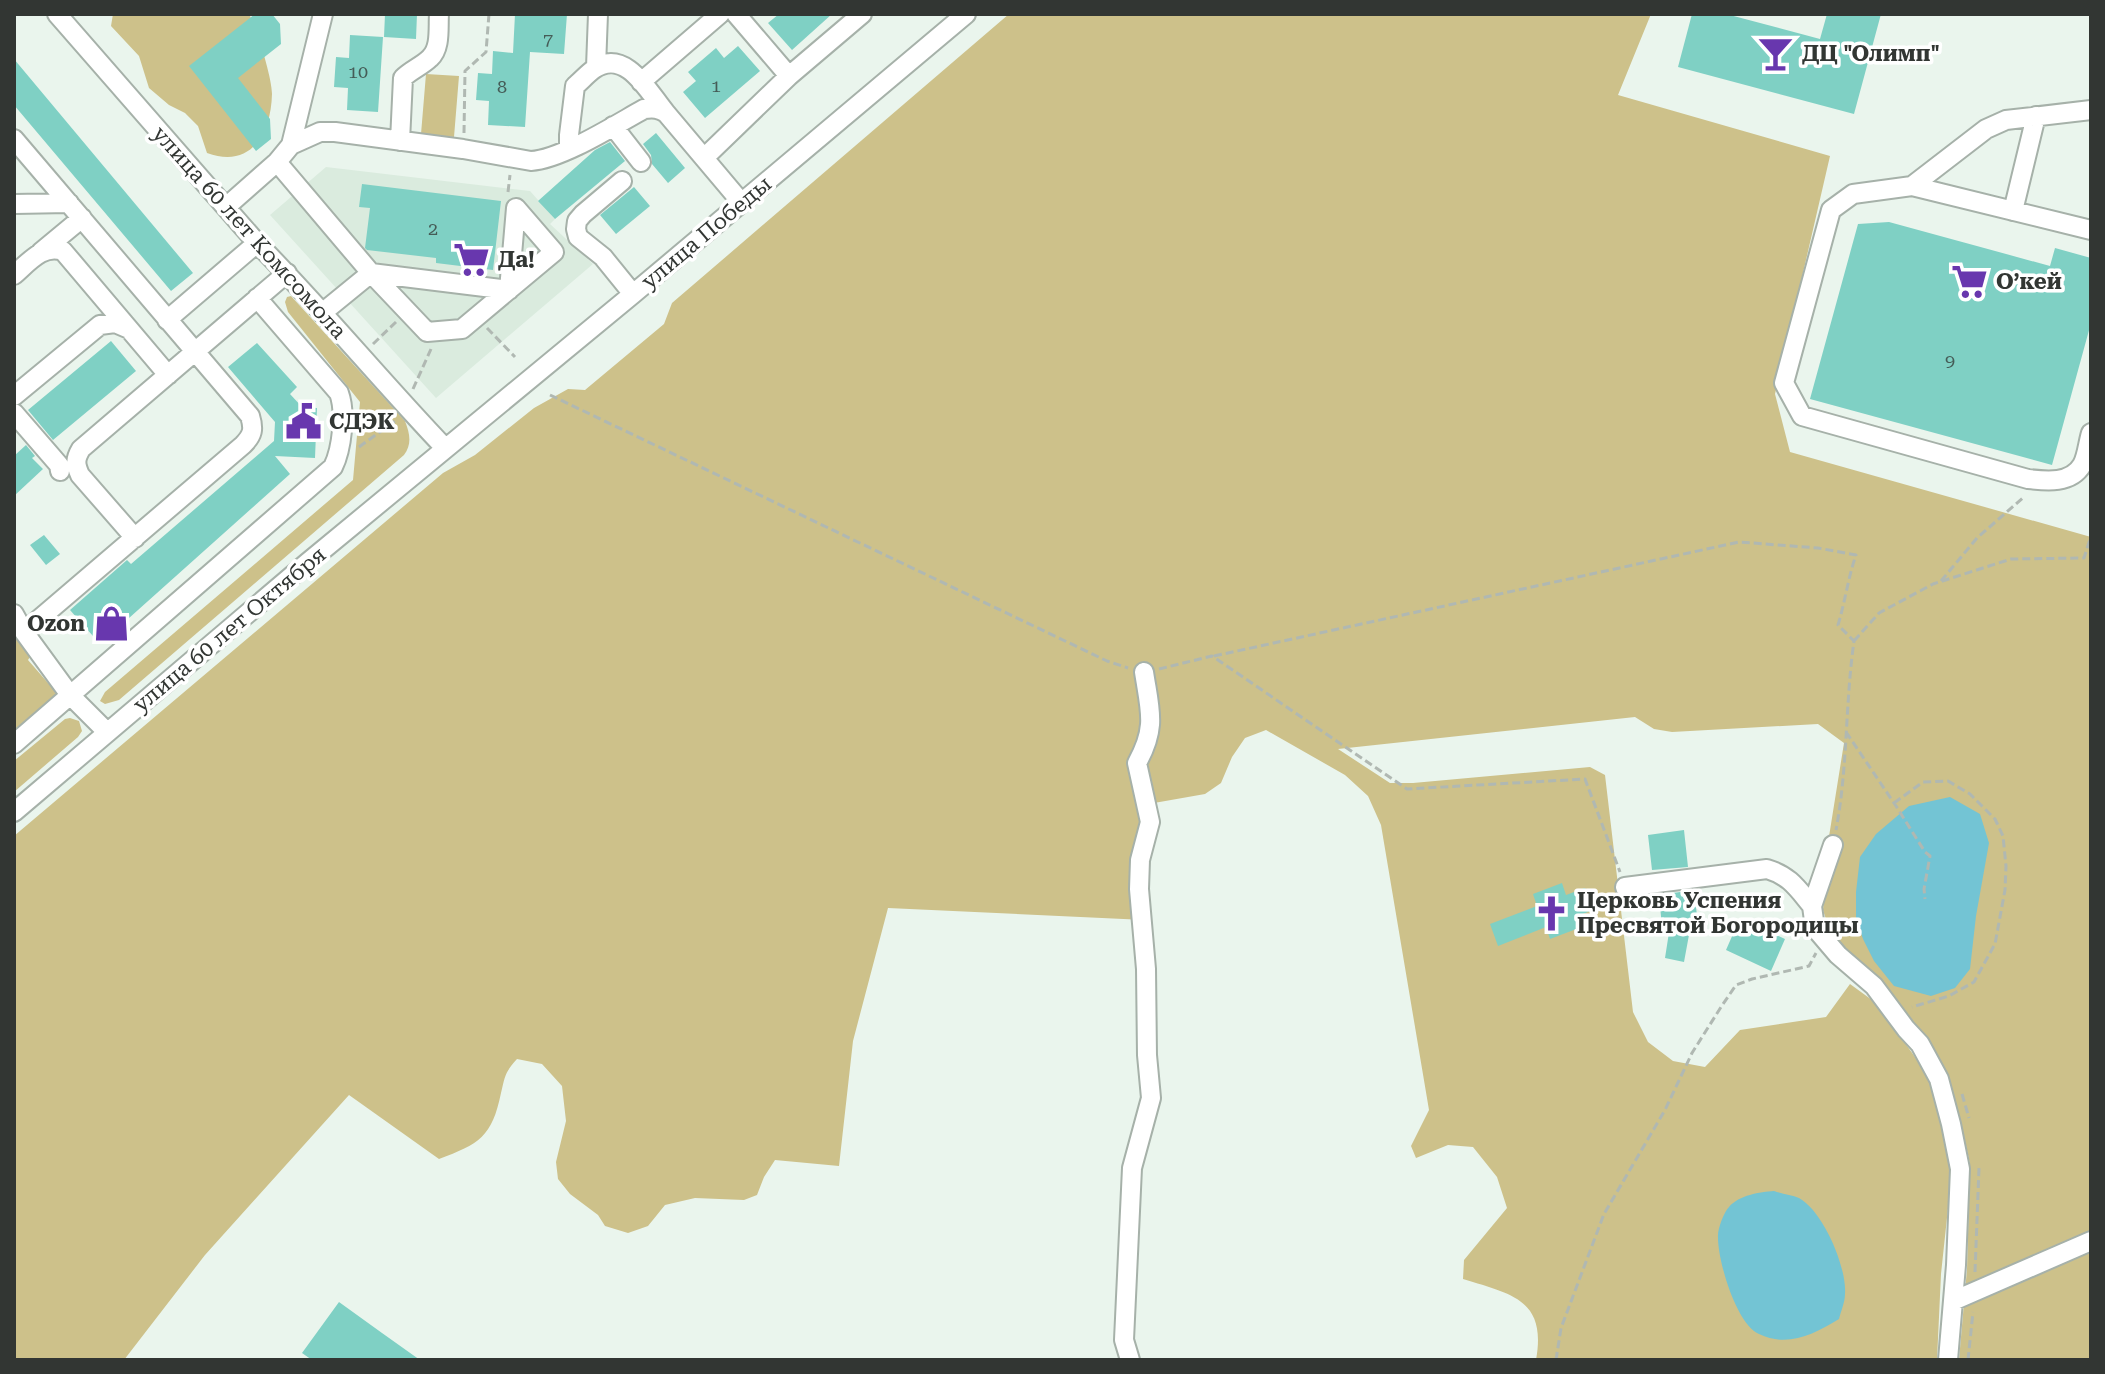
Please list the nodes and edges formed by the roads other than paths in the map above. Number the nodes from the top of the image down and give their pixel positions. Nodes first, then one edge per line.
1 (57, 14) edge
2 (323, 14) edge
3 (439, 14) edge
4 (598, 14) edge
5 (720, 14) edge
6 (736, 14) edge
7 (862, 14) edge
8 (966, 14) edge
9 (596, 67) junction
10 (789, 76) junction
11 (641, 82) junction
12 (2091, 110) edge
13 (666, 113) junction
14 (2036, 116) junction
15 (613, 126) junction
16 (14, 139) edge
17 (400, 141) junction
18 (291, 145) junction
19 (569, 149) junction
20 (704, 158) junction
21 (277, 162) junction
22 (641, 162) dead end
23 (622, 181) dead end
24 (1912, 186) junction
25 (741, 202) junction
26 (69, 203) junction
27 (14, 204) edge
28 (226, 207) junction
29 (2013, 211) junction
30 (82, 218) junction
31 (2091, 230) edge
32 (257, 243) junction
33 (39, 254) junction
34 (287, 273) junction
35 (371, 273) junction
36 (14, 275) edge
37 (509, 290) junction
38 (633, 294) junction
39 (257, 298) junction
40 (322, 313) junction
41 (167, 320) junction
42 (129, 329) junction
43 (195, 352) junction
44 (168, 375) junction
45 (14, 396) edge
46 (14, 413) edge
47 (2091, 433) edge
48 (445, 448) junction
49 (60, 471) dead end
50 (135, 538) junction
51 (14, 614) edge
52 (24, 632) junction
53 (1144, 672) road end
54 (70, 695) junction
55 (107, 732) junction
56 (14, 744) edge
57 (14, 812) edge
58 (1833, 845) road end
59 (1625, 887) road end
60 (1812, 906) junction
61 (2091, 1241) edge
62 (1953, 1301) junction
63 (1130, 1360) edge
64 (1948, 1360) edge

1 - 28 street, улица 60 лет Комсомола
2 - 18 street
3 - 17 street
4 - 9 street
5 - 11 street
6 - 10 street
7 - 10 street
8 - 25 street, улица Победы
9 - 11 street
9 - 19 street
10 - 20 street
11 - 13 street
12 - 14 street
13 - 15 street
13 - 20 street
14 - 24 street
14 - 29 street
15 - 19 street
15 - 22 street
16 - 26 street
17 - 18 street
17 - 19 street
18 - 21 street
20 - 25 street
21 - 28 street
21 - 35 street
23 - 38 street
24 - 29 street
24 - 47 street
25 - 38 street, улица Победы
26 - 27 street
26 - 30 street
28 - 32 street, улица 60 лет Комсомола
29 - 31 street
30 - 33 street
30 - 41 street
32 - 34 street, улица 60 лет Комсомола
32 - 41 street
33 - 36 street
33 - 42 street
34 - 39 street
34 - 40 street, улица 60 лет Комсомола
35 - 37 street
35 - 37 street
35 - 40 street
37 - 37 street
38 - 48 street, улица Победы
39 - 43 street
39 - 54 street
40 - 48 street, улица 60 лет Комсомола
41 - 43 street
42 - 44 street
42 - 45 street
43 - 44 street
43 - 50 street
44 - 50 street
46 - 49 street
48 - 55 street, улица 60 лет Октября
50 - 52 street
51 - 52 street
52 - 54 street
53 - 63 street
54 - 55 street
54 - 56 street
55 - 57 street, улица 60 лет Октября
58 - 60 street
59 - 60 street
60 - 62 street
61 - 62 street
62 - 64 street

